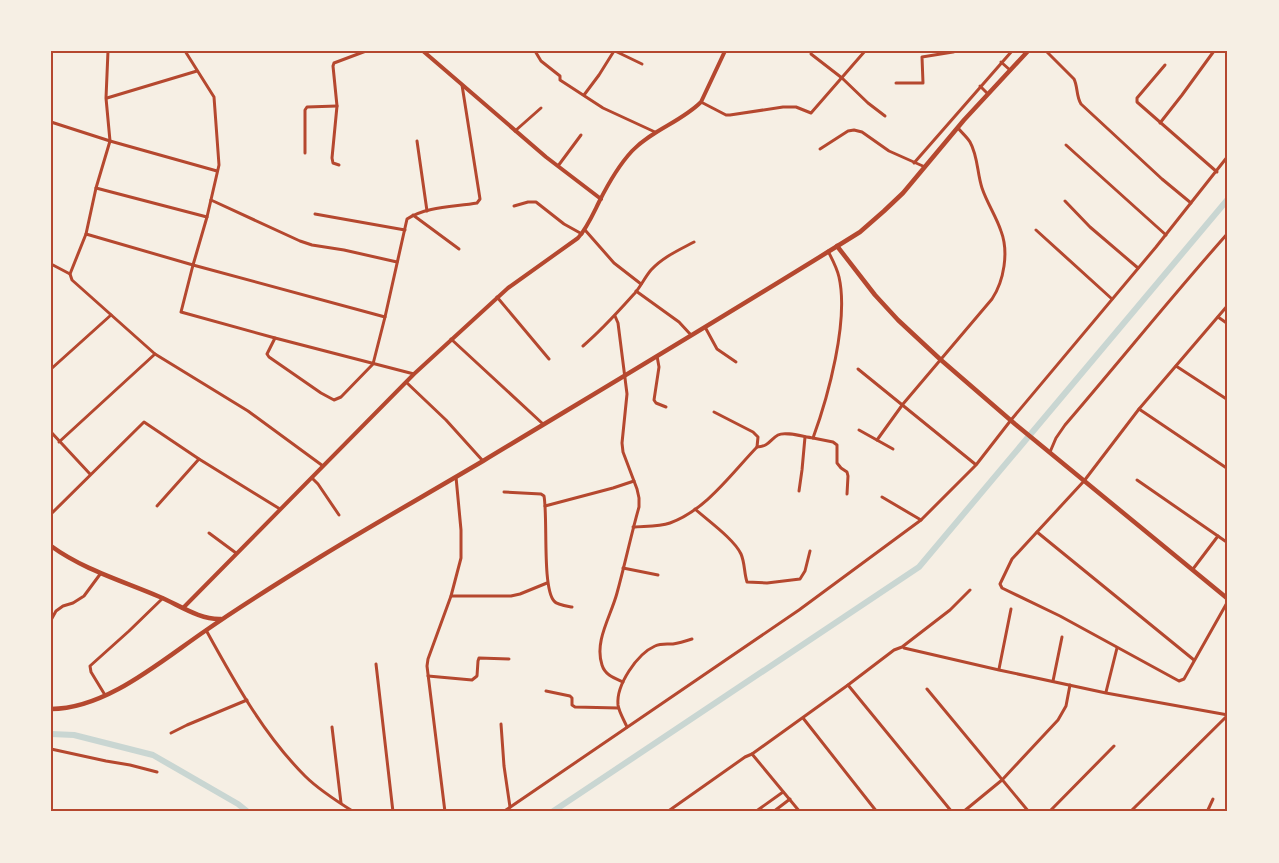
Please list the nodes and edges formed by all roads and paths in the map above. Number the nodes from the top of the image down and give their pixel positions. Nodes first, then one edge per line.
1 (108, 51) edge
2 (185, 51) edge
3 (366, 51) edge
4 (423, 51) edge
5 (535, 51) edge
6 (615, 51) edge
7 (725, 51) edge
8 (865, 51) edge
9 (956, 51) edge
10 (1012, 51) edge
11 (1028, 51) edge
12 (1046, 51) edge
13 (1214, 51) edge
14 (811, 54) dead end
15 (1002, 62) junction
16 (642, 64) dead end
17 (1166, 65) dead end
18 (1010, 70) junction
19 (198, 71) junction
20 (842, 78) junction
21 (896, 83) dead end
22 (462, 85) junction
23 (980, 86) junction
24 (988, 94) junction
25 (584, 95) junction
26 (106, 98) junction
27 (701, 102) junction
28 (337, 106) junction
29 (541, 108) dead end
30 (956, 114) junction
31 (885, 116) dead end
32 (964, 120) junction
33 (51, 122) edge
34 (1160, 123) junction
35 (957, 128) junction
36 (515, 130) junction
37 (655, 132) junction
38 (581, 135) dead end
39 (110, 141) junction
40 (417, 141) dead end
41 (1066, 145) dead end
42 (820, 149) dead end
43 (304, 153) dead end
44 (1228, 156) edge
45 (914, 163) junction
46 (339, 165) dead end
47 (558, 166) junction
48 (925, 167) junction
49 (218, 171) junction
50 (1217, 172) junction
51 (96, 188) junction
52 (601, 198) junction
53 (211, 200) junction
54 (1065, 201) dead end
55 (1191, 203) junction
56 (514, 206) dead end
57 (427, 211) junction
58 (315, 214) dead end
59 (413, 215) junction
60 (207, 218) junction
61 (405, 230) junction
62 (1036, 230) dead end
63 (583, 232) junction
64 (1228, 233) edge
65 (86, 234) junction
66 (1166, 235) junction
67 (694, 242) dead end
68 (837, 246) junction
69 (459, 249) dead end
70 (828, 251) junction
71 (397, 262) junction
72 (51, 264) edge
73 (193, 265) junction
74 (1138, 268) junction
75 (70, 274) junction
76 (641, 284) junction
77 (636, 291) junction
78 (497, 297) junction
79 (1112, 299) junction
80 (1228, 305) edge
81 (111, 315) junction
82 (615, 316) junction
83 (385, 317) junction
84 (1218, 317) junction
85 (1228, 324) edge
86 (705, 327) junction
87 (691, 336) junction
88 (275, 339) junction
89 (451, 339) junction
90 (583, 346) dead end
91 (155, 354) junction
92 (657, 356) junction
93 (549, 359) dead end
94 (940, 360) junction
95 (736, 362) dead end
96 (373, 364) junction
97 (1176, 366) junction
98 (51, 369) edge
99 (858, 369) dead end
100 (414, 374) junction
101 (624, 376) junction
102 (406, 382) junction
103 (1228, 400) edge
104 (903, 404) junction
105 (666, 407) dead end
106 (1139, 409) junction
107 (714, 412) dead end
108 (1013, 422) junction
109 (543, 424) junction
110 (859, 430) dead end
111 (51, 432) edge
112 (805, 437) junction
113 (813, 438) junction
114 (877, 440) junction
115 (59, 442) junction
116 (757, 447) junction
117 (893, 449) dead end
118 (1048, 451) junction
119 (199, 459) junction
120 (483, 461) junction
121 (976, 465) junction
122 (323, 466) junction
123 (1228, 469) edge
124 (90, 474) junction
125 (456, 477) junction
126 (312, 478) junction
127 (1137, 480) dead end
128 (634, 481) junction
129 (1084, 481) junction
130 (799, 491) dead end
131 (504, 492) dead end
132 (847, 494) dead end
133 (882, 497) dead end
134 (157, 506) dead end
135 (545, 506) junction
136 (281, 509) junction
137 (695, 509) junction
138 (51, 514) edge
139 (339, 515) dead end
140 (921, 520) junction
141 (633, 527) junction
142 (1037, 532) junction
143 (209, 533) dead end
144 (1218, 536) junction
145 (1228, 543) edge
146 (51, 546) edge
147 (810, 552) dead end
148 (237, 554) junction
149 (623, 568) junction
150 (1193, 570) junction
151 (101, 573) junction
152 (658, 575) dead end
153 (548, 583) junction
154 (970, 590) dead end
155 (451, 596) junction
156 (163, 598) junction
157 (1228, 600) edge
158 (572, 607) dead end
159 (183, 608) junction
160 (1011, 609) dead end
161 (222, 619) junction
162 (51, 620) edge
163 (206, 630) junction
164 (1062, 637) dead end
165 (692, 639) dead end
166 (903, 647) junction
167 (1117, 648) junction
168 (509, 659) dead end
169 (1194, 661) junction
170 (376, 664) dead end
171 (999, 670) junction
172 (428, 676) junction
173 (1053, 681) junction
174 (623, 682) junction
175 (1070, 685) junction
176 (848, 686) junction
177 (927, 689) dead end
178 (546, 691) dead end
179 (1106, 693) junction
180 (105, 695) junction
181 (247, 700) junction
182 (618, 708) junction
183 (51, 709) edge
184 (1228, 715) edge
185 (803, 718) junction
186 (501, 724) dead end
187 (332, 727) dead end
188 (627, 727) junction
189 (171, 733) dead end
190 (1114, 746) dead end
191 (51, 749) edge
192 (752, 754) junction
193 (157, 772) dead end
194 (1002, 780) junction
195 (783, 792) junction
196 (790, 799) junction
197 (1213, 799) dead end
198 (341, 803) junction
199 (510, 807) junction
200 (354, 812) edge
201 (393, 812) edge
202 (445, 812) edge
203 (503, 812) edge
204 (667, 812) edge
205 (755, 812) edge
206 (773, 812) edge
207 (800, 812) edge
208 (877, 812) edge
209 (951, 812) edge
210 (963, 812) edge
211 (1029, 812) edge
212 (1049, 812) edge
213 (1130, 812) edge
214 (1207, 812) edge

1 - 26 street
2 - 19 street
3 - 28 street
4 - 22 street
5 - 25 street
6 - 16 street
6 - 25 street
7 - 27 street
8 - 20 street
9 - 21 street
10 - 15 street
11 - 18 main road
12 - 55 street
13 - 34 street
14 - 20 street
15 - 18 street
15 - 23 street
17 - 34 street
18 - 24 main road
19 - 26 street
19 - 49 street
20 - 27 street
20 - 31 street
22 - 36 street
22 - 57 street
23 - 24 street
23 - 30 street
24 - 32 main road
25 - 37 street
26 - 39 street
27 - 37 street
28 - 43 street
28 - 46 street
29 - 36 street
30 - 32 street
30 - 45 street
32 - 35 main road
33 - 39 street
34 - 50 street
35 - 48 main road
35 - 94 street
36 - 47 street
37 - 52 street
38 - 47 street
39 - 49 street
39 - 51 street
40 - 57 street
41 - 66 street
42 - 45 street
44 - 50 street
45 - 48 street
47 - 52 street
48 - 68 main road
49 - 53 street
50 - 55 street
51 - 60 street
51 - 65 street
52 - 63 street
53 - 60 street
53 - 71 street
54 - 74 street
55 - 66 street
56 - 63 street
57 - 59 street
58 - 61 street
59 - 61 street
59 - 69 street
60 - 73 street
61 - 71 street
62 - 79 street
63 - 76 street
63 - 78 street
64 - 118 street
65 - 73 street
65 - 75 street
66 - 74 street
67 - 76 street
68 - 70 main road
68 - 94 main road
70 - 86 main road
70 - 113 street
71 - 83 street
72 - 75 street
73 - 83 street
73 - 88 street
74 - 79 street
75 - 81 street
76 - 77 street
77 - 82 street
77 - 87 street
78 - 89 street
78 - 93 street
79 - 108 street
80 - 84 street
81 - 91 street
81 - 98 street
82 - 90 street
82 - 101 street
83 - 96 street
84 - 85 street
84 - 97 street
86 - 87 main road
86 - 95 street
87 - 92 main road
88 - 96 street
88 - 96 street
89 - 100 street
89 - 109 street
91 - 115 street
91 - 122 street
92 - 101 main road
92 - 105 street
94 - 104 street
94 - 108 main road
96 - 100 street
97 - 103 street
97 - 106 street
99 - 104 street
100 - 102 street
101 - 109 main road
101 - 128 street
102 - 120 street
102 - 122 street
104 - 114 street
104 - 121 street
106 - 123 street
106 - 129 street
107 - 116 street
108 - 118 main road
108 - 121 street
109 - 120 main road
110 - 114 street
111 - 115 street
112 - 113 street
112 - 116 street
112 - 130 street
113 - 132 street
114 - 117 street
115 - 124 street
116 - 137 street
118 - 129 main road
119 - 124 street
119 - 134 street
119 - 136 street
120 - 125 main road
121 - 140 street
122 - 126 street
124 - 138 street
125 - 155 street
125 - 161 main road
126 - 136 street
126 - 139 street
127 - 144 street
128 - 135 street
128 - 141 street
129 - 142 street
129 - 150 main road
131 - 135 street
133 - 140 street
135 - 153 street
136 - 148 street
137 - 141 street
137 - 147 street
140 - 188 street
141 - 149 street
142 - 167 street
142 - 169 street
143 - 148 street
144 - 145 street
144 - 150 street
146 - 151 main road
148 - 159 street
149 - 152 street
149 - 174 street
150 - 157 main road
151 - 156 main road
151 - 162 street
153 - 155 street
153 - 158 street
154 - 166 street
155 - 172 street
156 - 159 main road
156 - 180 street
157 - 169 street
159 - 161 main road
160 - 171 street
161 - 163 main road
163 - 180 main road
163 - 181 street
164 - 173 street
165 - 174 street
166 - 171 street
166 - 176 street
167 - 169 street
167 - 179 street
168 - 172 street
170 - 201 street
171 - 173 street
172 - 202 street
173 - 175 street
174 - 182 street
175 - 179 street
175 - 194 street
176 - 185 street
176 - 209 street
177 - 194 street
178 - 182 street
179 - 184 street
180 - 183 main road
181 - 189 street
181 - 198 street
182 - 188 street
184 - 213 street
185 - 192 street
185 - 208 street
186 - 199 street
187 - 198 street
188 - 199 street
190 - 212 street
191 - 193 street
192 - 195 street
192 - 204 street
194 - 210 street
194 - 211 street
195 - 196 street
195 - 205 street
196 - 206 street
196 - 207 street
197 - 214 street
198 - 200 street
199 - 203 street

